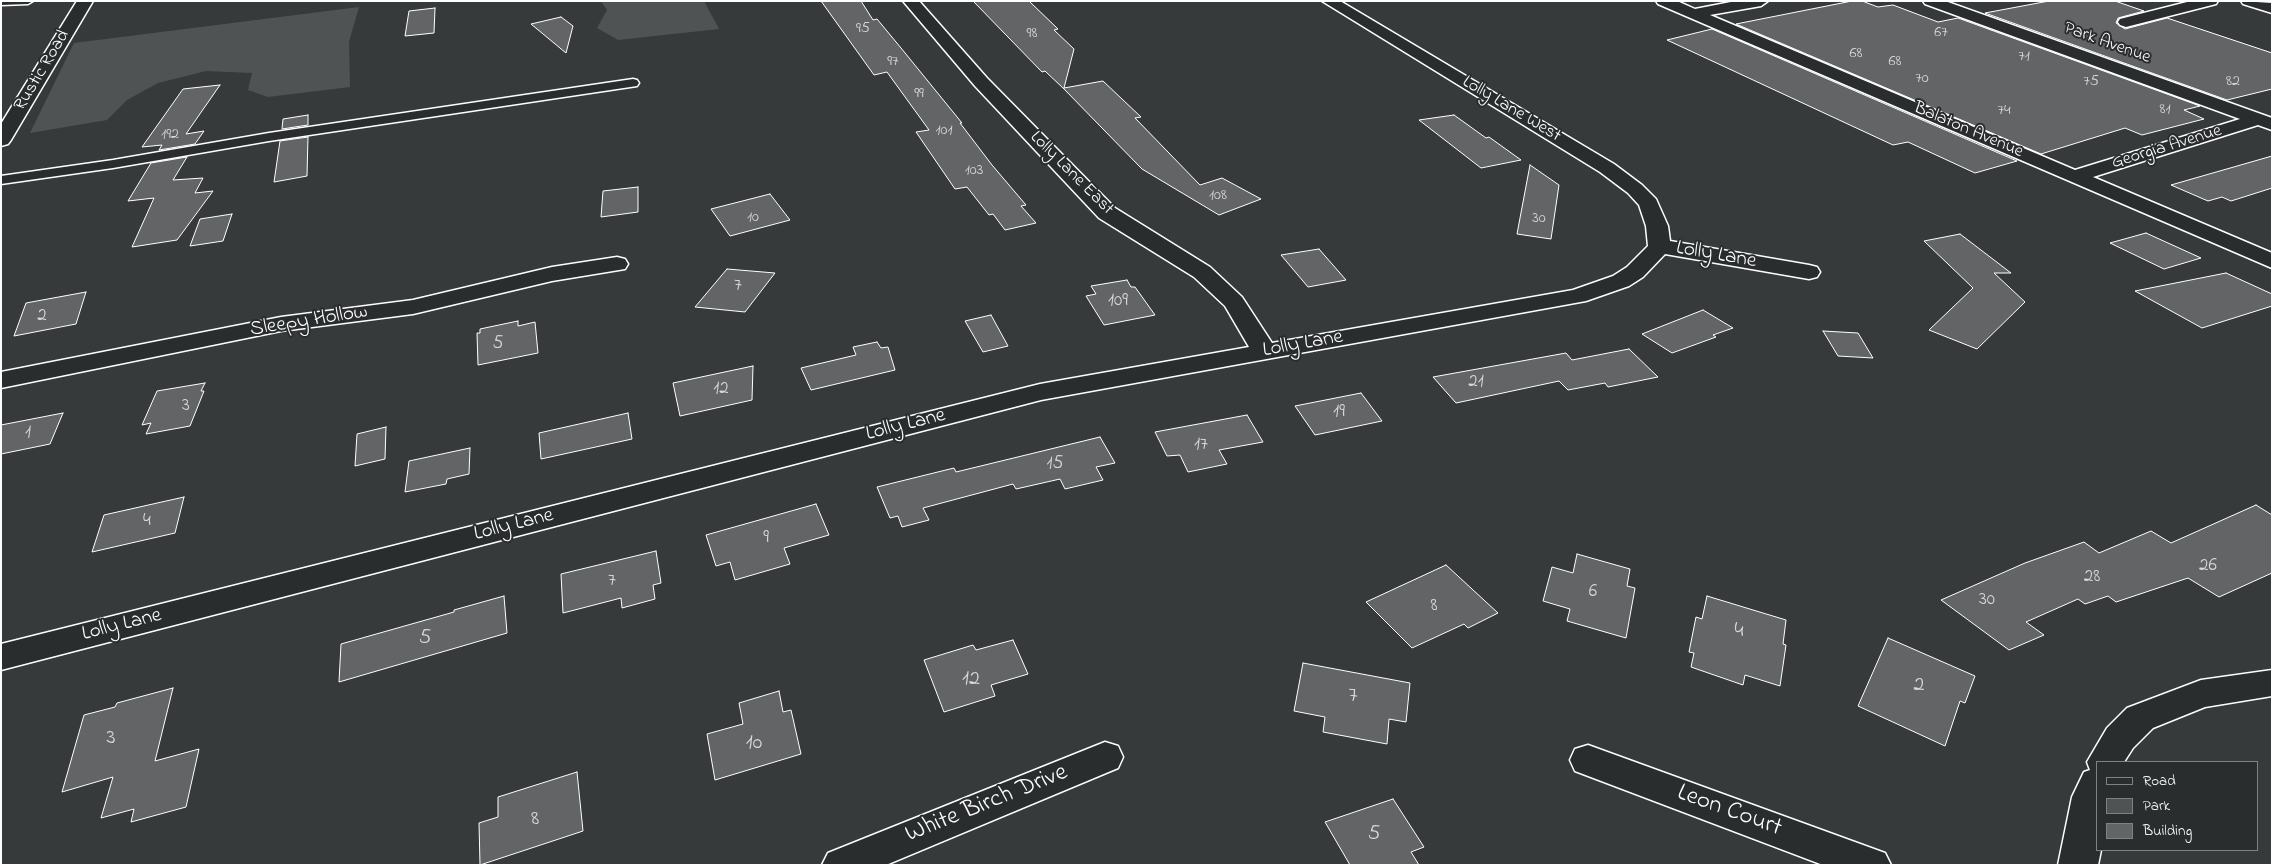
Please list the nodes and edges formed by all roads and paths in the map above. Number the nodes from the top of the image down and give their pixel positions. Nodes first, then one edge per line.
1 (28, 1) edge
2 (86, 1) edge
3 (910, 1) edge
4 (1328, 1) edge
5 (1663, 1) edge
6 (1762, 1) edge
7 (1930, 1) edge
8 (2211, 1) edge
9 (2248, 1) edge
10 (1, 2) edge
11 (2272, 8) edge
12 (1694, 14) junction
13 (2126, 22) dead end
14 (633, 83) dead end
15 (2266, 122) edge
16 (1, 140) edge
17 (2075, 176) junction
18 (1, 180) edge
19 (1660, 246) junction
20 (2272, 261) edge
21 (617, 264) dead end
22 (1808, 272) dead end
23 (1264, 351) junction
24 (1, 380) edge
25 (1, 657) edge
26 (2272, 683) edge
27 (1105, 757) dead end
28 (1588, 760) dead end
29 (2106, 761) edge
30 (2096, 785) edge
31 (842, 865) edge
32 (1871, 865) edge
33 (2078, 865) edge

1 - 10 lane
2 - 16 street, Rustic Road
3 - 23 street, Lolly Lane East
4 - 19 street, Lolly Lane West
5 - 12 street, Balaton Avenue
6 - 12 street
7 - 15 street, Park Avenue
8 - 13 street
9 - 11 street
12 - 17 street, Balaton Avenue
14 - 18 lane
15 - 17 street, Georgia Avenue
17 - 20 street, Balaton Avenue
19 - 22 street, Lolly Lane
19 - 23 street, Lolly Lane
21 - 24 street, Sleepy Hollow
23 - 25 street, Lolly Lane
26 - 29 street
27 - 31 street, White Birch Drive
28 - 32 street, Leon Court
30 - 33 street

